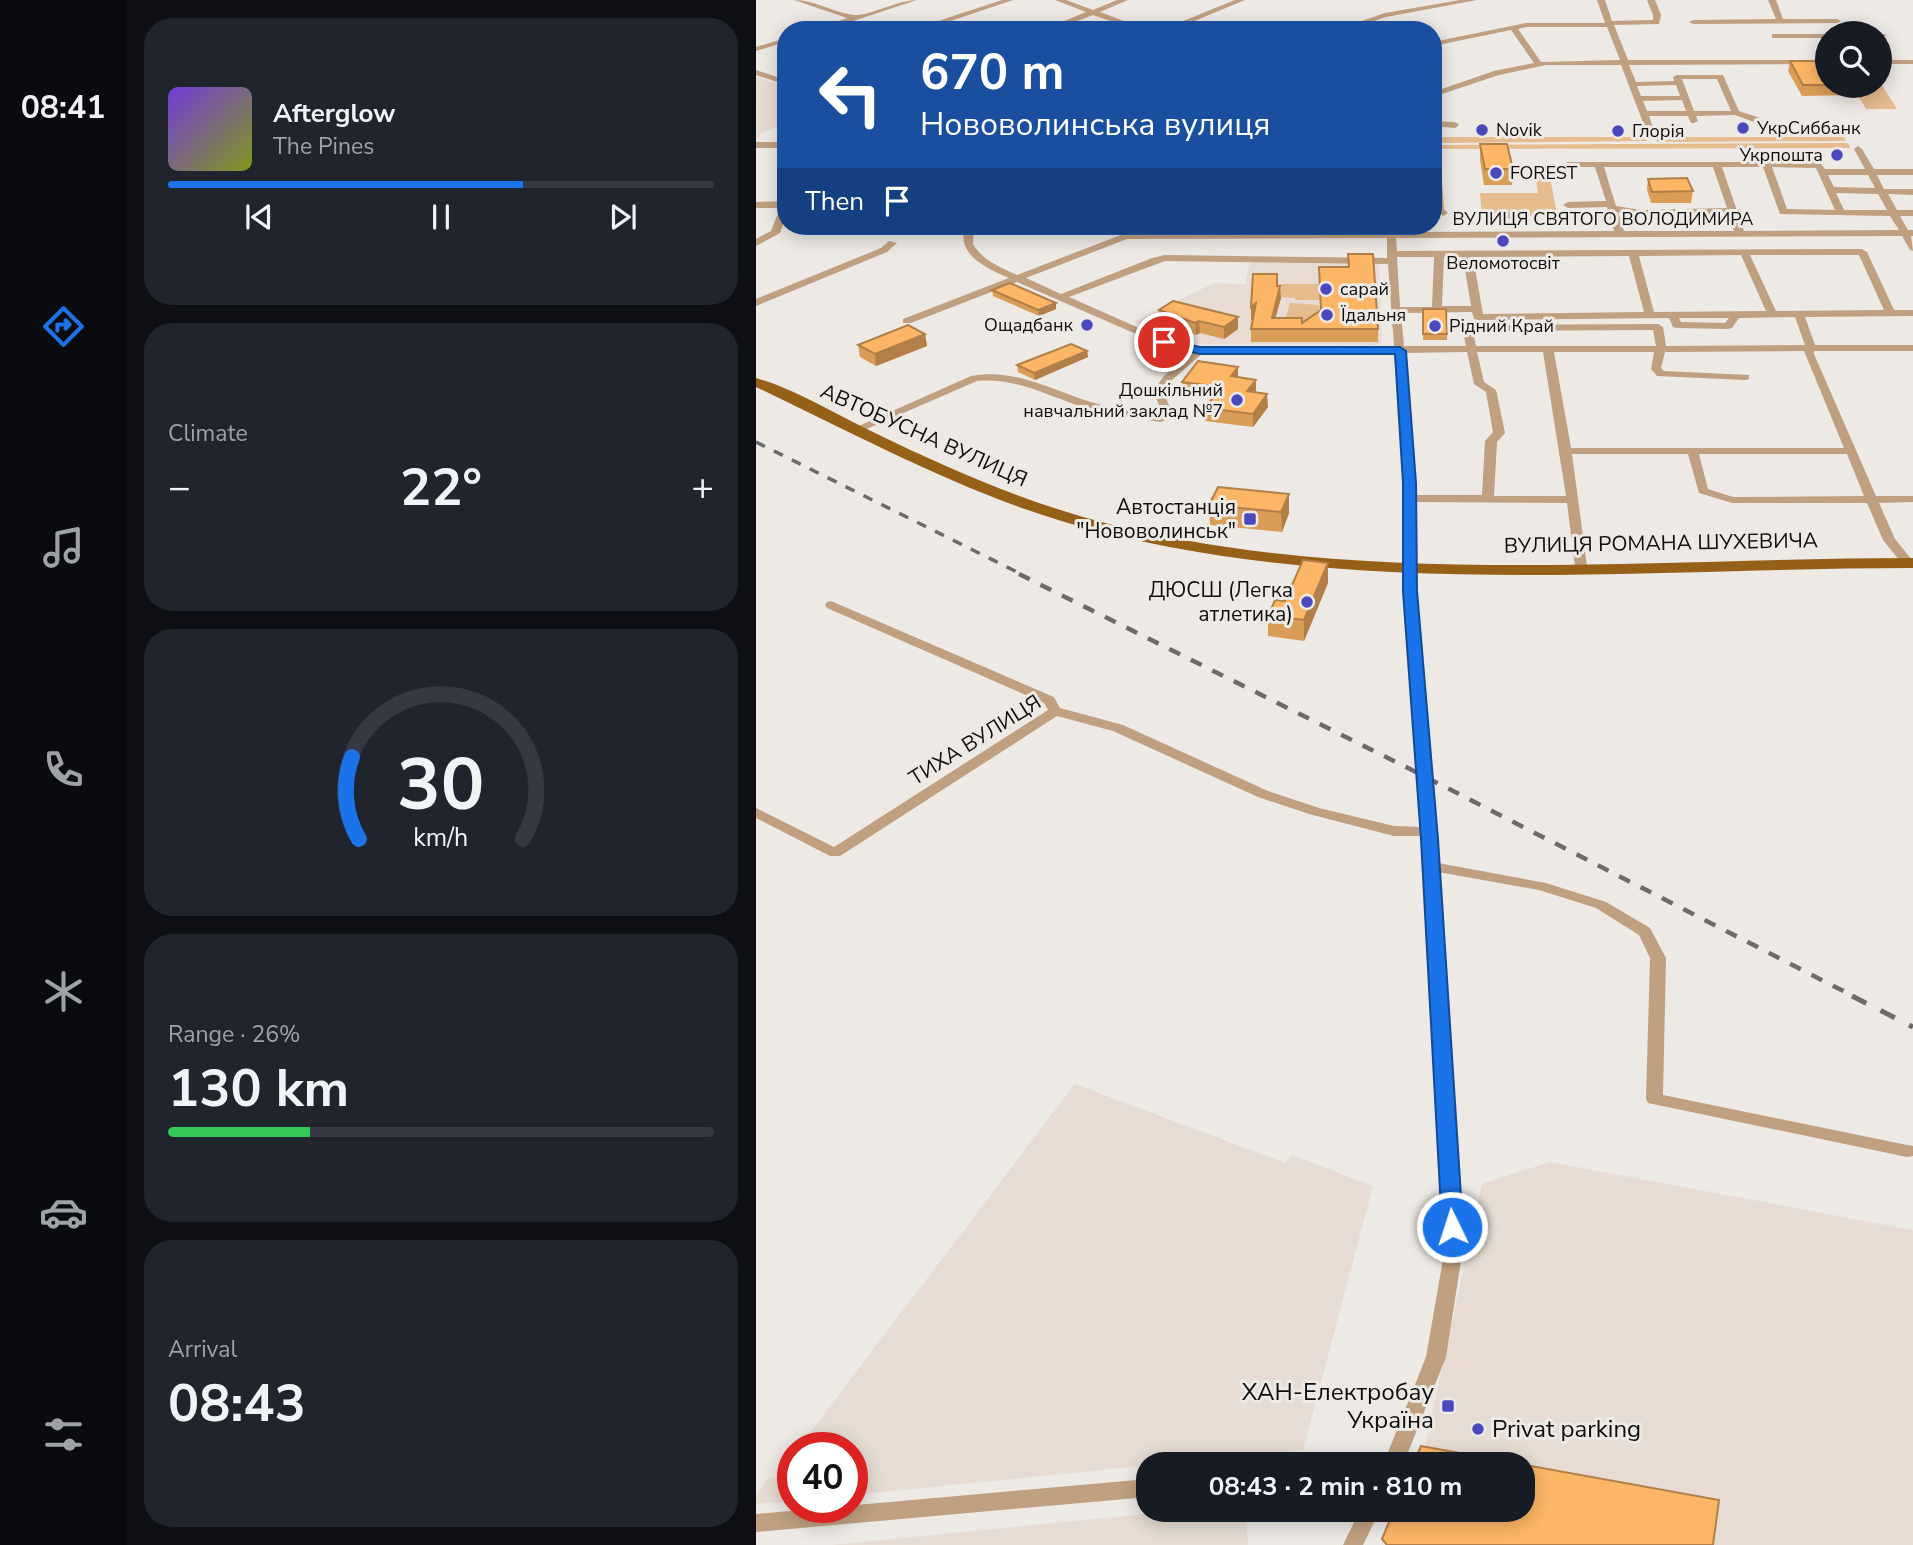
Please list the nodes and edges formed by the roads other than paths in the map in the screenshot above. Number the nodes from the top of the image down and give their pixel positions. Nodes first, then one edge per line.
1 (798, 0) edge
2 (913, 0) edge
3 (1009, 0) edge
4 (1059, 0) edge
5 (1124, 0) edge
6 (1241, 0) edge
7 (1402, 0) edge
8 (1473, 0) edge
9 (1601, 0) edge
10 (1651, 0) edge
11 (1772, 0) edge
12 (1403, 11) junction
13 (1093, 12) junction
14 (854, 18) junction
15 (845, 21) edge
16 (943, 21) edge
17 (1070, 21) edge
18 (1118, 21) edge
19 (1187, 21) edge
20 (1370, 21) edge
21 (1780, 21) junction
22 (1807, 21) junction
23 (1815, 21) edge
24 (1693, 22) dead end
25 (1610, 24) junction
26 (1513, 27) junction
27 (1775, 36) dead end
28 (1812, 36) junction
29 (1442, 42) edge
30 (1815, 42) edge
31 (777, 43) edge
32 (756, 49) edge
33 (1624, 62) junction
34 (1815, 62) edge
35 (1892, 62) edge
36 (1913, 62) edge
37 (1539, 64) junction
38 (756, 72) edge
39 (777, 80) edge
40 (1679, 83) junction
41 (1632, 84) junction
42 (1442, 92) edge
43 (1637, 99) junction
44 (1685, 99) junction
45 (1736, 113) junction
46 (1643, 114) junction
47 (1693, 117) junction
48 (1442, 124) edge
49 (1455, 125) dead end
50 (1764, 128) dead end
51 (1652, 136) dead end
52 (756, 145) edge
53 (777, 145) edge
54 (1858, 149) dead end
55 (1570, 164) dead end
56 (1599, 164) junction
57 (1717, 164) junction
58 (1767, 165) junction
59 (1870, 171) junction
60 (1822, 172) junction
61 (1913, 172) edge
62 (1831, 190) junction
63 (1566, 192) dead end
64 (1881, 192) junction
65 (1913, 192) edge
66 (756, 205) edge
67 (777, 205) edge
68 (1611, 206) junction
69 (1733, 211) junction
70 (1841, 212) junction
71 (1894, 213) junction
72 (1913, 213) edge
73 (1479, 215) dead end
74 (1526, 216) dead end
75 (777, 227) edge
76 (1442, 232) edge
77 (1909, 233) edge
78 (1519, 234) junction
79 (1567, 234) junction
80 (1740, 234) junction
81 (1804, 234) junction
82 (966, 235) edge
83 (1118, 235) edge
84 (1392, 235) edge
85 (1620, 235) junction
86 (1685, 235) junction
87 (756, 243) edge
88 (892, 243) dead end
89 (1913, 248) edge
90 (1686, 252) junction
91 (1744, 252) junction
92 (1812, 252) junction
93 (1522, 253) junction
94 (1570, 253) junction
95 (1633, 253) junction
96 (1439, 254) junction
97 (1468, 256) junction
98 (1393, 258) junction
99 (1018, 278) junction
100 (1064, 296) junction
101 (756, 303) edge
102 (1437, 309) junction
103 (1477, 309) junction
104 (1396, 310) junction
105 (1913, 313) edge
106 (1773, 314) junction
107 (1799, 314) junction
108 (1891, 314) junction
109 (1650, 316) junction
110 (908, 321) dead end
111 (1808, 347) junction
112 (1913, 348) edge
113 (1660, 349) junction
114 (1471, 350) junction
115 (1548, 350) junction
116 (1200, 351) junction
117 (1400, 351) junction
118 (1745, 377) dead end
119 (756, 382) edge
120 (858, 429) junction
121 (1566, 451) junction
122 (1693, 451) junction
123 (1850, 451) junction
124 (1409, 498) junction
125 (1488, 499) junction
126 (1871, 499) junction
127 (1913, 499) edge
128 (1571, 500) junction
129 (1910, 563) edge
130 (1581, 566) junction
131 (1409, 567) junction
132 (831, 605) dead end
133 (1055, 711) junction
134 (756, 812) edge
135 (1429, 832) junction
136 (1431, 866) junction
137 (1907, 1151) dead end
138 (1398, 1452) edge
139 (1136, 1489) edge
140 (1364, 1522) edge
141 (756, 1523) edge
142 (1353, 1545) edge

1 - 14 street
2 - 14 street
3 - 16 street
4 - 13 street
5 - 13 street
6 - 19 street
7 - 12 street
8 - 12 street
9 - 25 street
10 - 25 street
11 - 21 street
12 - 20 street
13 - 17 street
13 - 18 street
14 - 15 street
21 - 22 street
21 - 24 street
22 - 23 street
22 - 28 street
25 - 26 street
25 - 33 street
26 - 29 street
26 - 37 street
27 - 28 street
28 - 30 street
31 - 32 street
33 - 34 street
33 - 37 street
33 - 41 street
35 - 36 street
37 - 42 street
38 - 39 street
40 - 41 street
40 - 44 street
40 - 45 street
41 - 43 street
43 - 44 street
43 - 46 street
44 - 47 street
45 - 47 street
45 - 50 street
46 - 47 street
46 - 51 street
48 - 49 street
52 - 53 street
54 - 59 street
55 - 56 street
56 - 57 street
56 - 68 street
57 - 58 street
57 - 69 street
58 - 60 street
58 - 70 street
59 - 60 street
59 - 61 street
59 - 64 street
60 - 62 street
62 - 64 street
62 - 70 street
63 - 68 street
64 - 65 street
64 - 71 street
66 - 67 street
68 - 69 street
68 - 85 street
69 - 80 street
70 - 71 street
71 - 72 street
71 - 77 street
73 - 74 street
75 - 87 street
76 - 78 street, ВУЛИЦЯ СВЯТОГО ВОЛОДИМИРА
77 - 81 street, ВУЛИЦЯ СВЯТОГО ВОЛОДИМИРА
77 - 89 street
78 - 79 street, ВУЛИЦЯ СВЯТОГО ВОЛОДИМИРА
78 - 93 street
79 - 85 street, ВУЛИЦЯ СВЯТОГО ВОЛОДИМИРА
79 - 94 street
80 - 81 street, ВУЛИЦЯ СВЯТОГО ВОЛОДИМИРА
80 - 86 street, ВУЛИЦЯ СВЯТОГО ВОЛОДИМИРА
81 - 92 street
82 - 99 street
83 - 99 street
84 - 98 street
85 - 86 street, ВУЛИЦЯ СВЯТОГО ВОЛОДИМИРА
86 - 90 street
88 - 101 street
90 - 91 street
90 - 95 street
91 - 92 street
91 - 106 street
92 - 108 street
93 - 94 street
93 - 97 street
94 - 95 street
95 - 109 street
96 - 97 street
96 - 98 street
96 - 102 street
97 - 103 street
98 - 100 street
98 - 104 street
99 - 100 street
99 - 110 street
100 - 116 street
102 - 103 street
102 - 104 street
103 - 109 street
104 - 117 street
105 - 108 street
106 - 107 street
106 - 109 street
107 - 108 street
107 - 111 street
111 - 112 street
111 - 113 street
111 - 123 street
113 - 114 street
113 - 115 street
113 - 118 street
114 - 115 street
114 - 117 street
114 - 125 street
115 - 121 street
116 - 117 street
116 - 120 street
117 - 124 street
119 - 120 main road, АВТОБУСНА ВУЛИЦЯ
120 - 131 main road, АВТОБУСНА ВУЛИЦЯ
121 - 122 street
121 - 128 street
122 - 123 street
122 - 126 street, ВУЛИЦЯ РОМАНА ШУХЕВИЧА
123 - 126 street
124 - 125 street
124 - 131 street
125 - 128 street
126 - 127 street, ВУЛИЦЯ РОМАНА ШУХЕВИЧА
126 - 129 street
128 - 130 street
129 - 130 main road, ВУЛИЦЯ РОМАНА ШУХЕВИЧА
130 - 131 main road, ВУЛИЦЯ РОМАНА ШУХЕВИЧА
131 - 135 street
132 - 133 street
133 - 134 street, ТИХА ВУЛИЦЯ
133 - 135 street, ТИХА ВУЛИЦЯ
135 - 136 street
136 - 137 street
136 - 138 street
139 - 141 street
140 - 142 street

